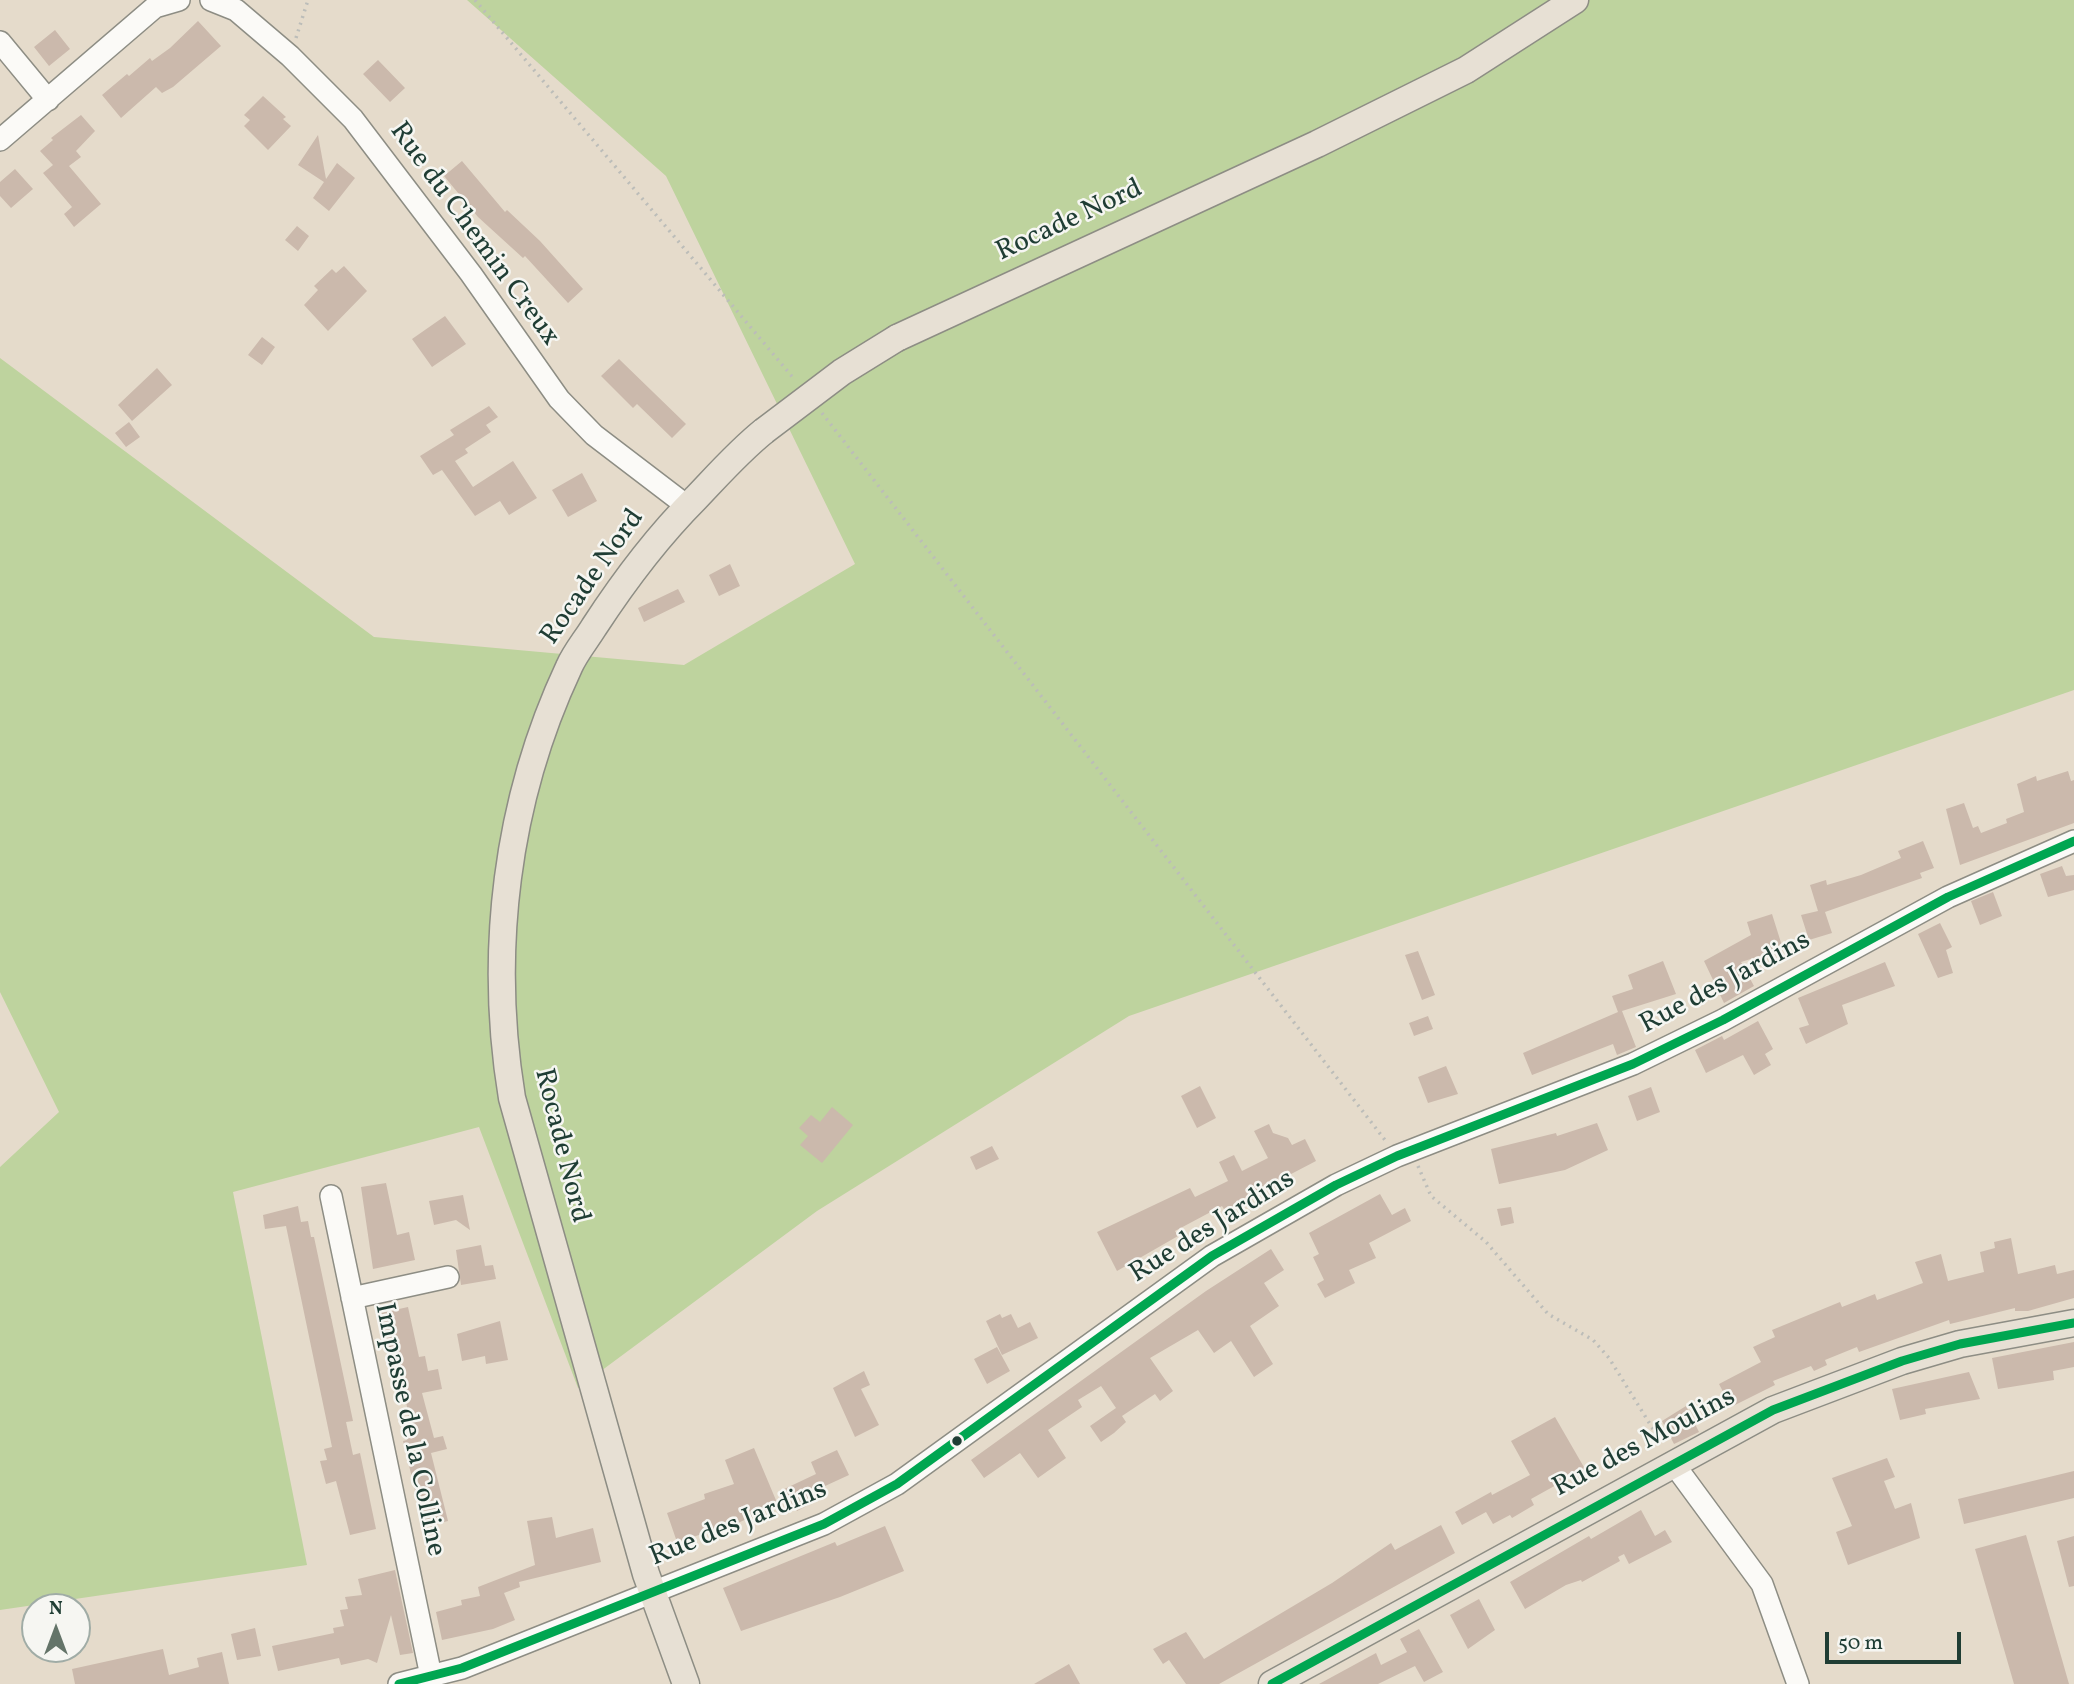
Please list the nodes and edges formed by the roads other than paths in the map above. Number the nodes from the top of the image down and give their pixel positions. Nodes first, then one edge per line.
1 (179, 0) edge
2 (211, 0) edge
3 (1575, 0) edge
4 (0, 42) edge
5 (48, 100) junction
6 (0, 140) edge
7 (687, 506) junction
8 (2072, 846) edge
9 (331, 1196) dead end
10 (448, 1277) dead end
11 (352, 1298) junction
12 (2074, 1323) edge
13 (1673, 1463) junction
14 (652, 1592) junction
15 (431, 1676) junction
16 (400, 1684) edge
17 (686, 1684) edge
18 (1272, 1684) edge
19 (1798, 1684) edge

1 - 5 street
2 - 7 street, Rue du Chemin Creux
3 - 7 main road, Rocade Nord, bridge
4 - 5 street
5 - 6 street
7 - 14 main road, Rocade Nord
8 - 14 street, Rue des Jardins
9 - 11 street, Impasse de la Colline
10 - 11 street
11 - 15 street, Impasse de la Colline
12 - 13 main road, Rue des Moulins
13 - 18 main road, Rue des Moulins
13 - 19 street
14 - 15 street, Rue des Jardins
14 - 17 main road, Rocade Nord
15 - 16 street, Rue des Jardins

